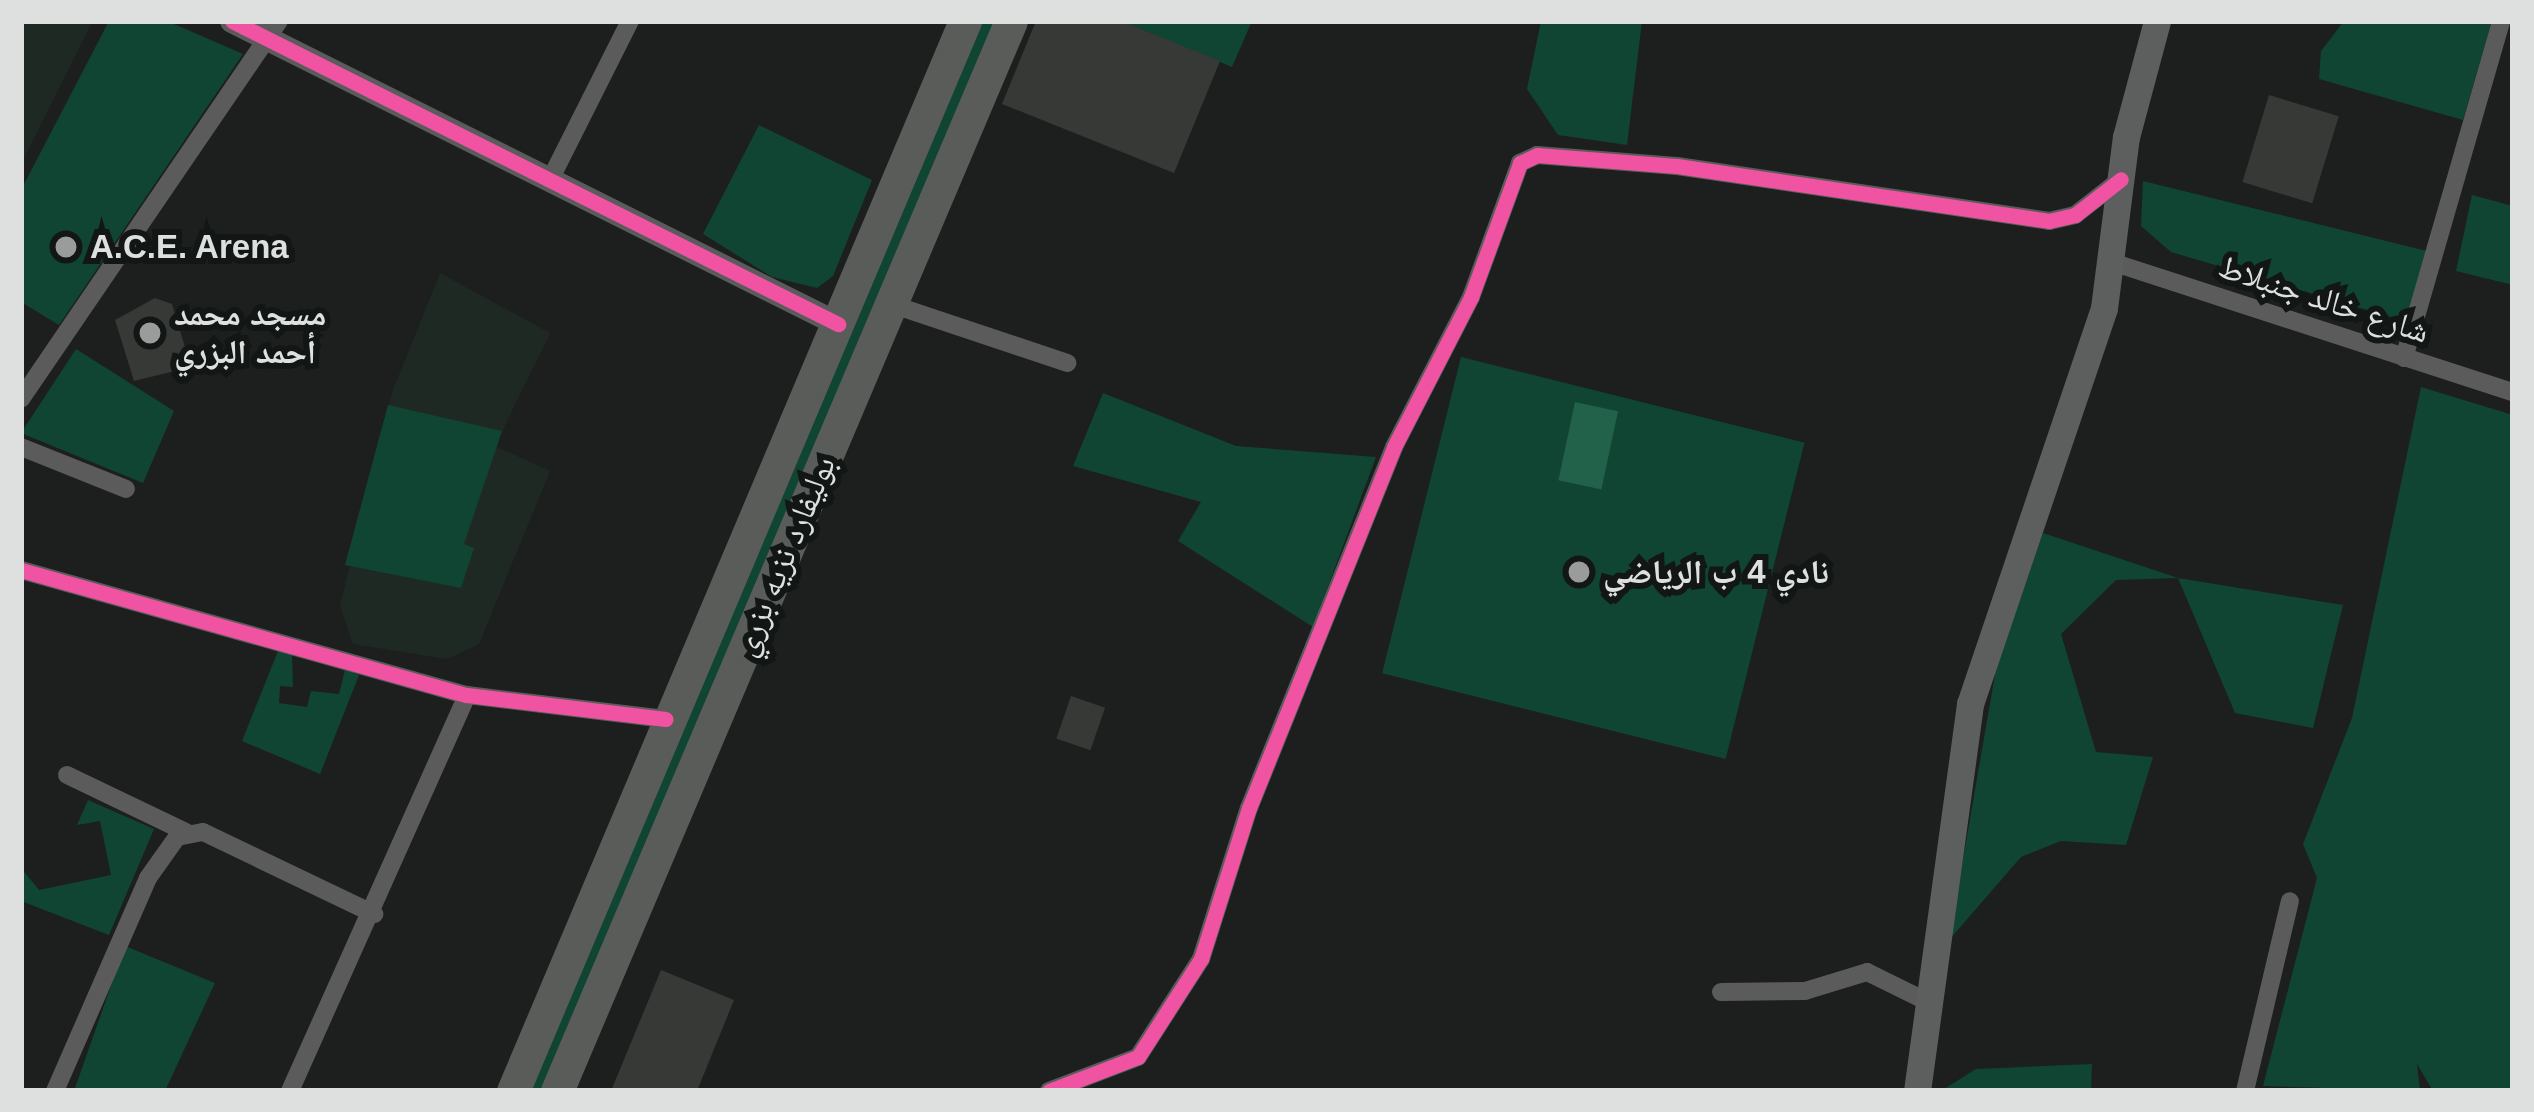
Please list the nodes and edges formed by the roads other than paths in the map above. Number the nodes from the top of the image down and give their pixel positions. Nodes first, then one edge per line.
1 (232, 21) edge
2 (630, 21) edge
3 (965, 21) edge
4 (1010, 21) edge
5 (2157, 21) edge
6 (2501, 21) edge
7 (274, 30) edge
8 (551, 178) junction
9 (2121, 179) junction
10 (2115, 263) junction
11 (891, 304) junction
12 (838, 324) junction
13 (2404, 358) junction
14 (1066, 362) dead end
15 (2513, 392) edge
16 (21, 399) edge
17 (21, 447) edge
18 (126, 489) dead end
19 (21, 570) edge
20 (467, 694) junction
21 (667, 719) junction
22 (67, 775) dead end
23 (186, 832) junction
24 (2290, 901) dead end
25 (374, 914) junction
26 (1721, 992) dead end
27 (1928, 1002) junction
28 (55, 1091) edge
29 (290, 1091) edge
30 (513, 1091) edge
31 (557, 1091) edge
32 (1049, 1091) edge
33 (1917, 1091) edge
34 (2245, 1091) edge

1 - 7 street
2 - 8 street
3 - 12 highway, بوليفارد نزيه بزري
4 - 11 highway, بوليفارد نزيه بزري
5 - 9 main road
6 - 13 street
7 - 8 street
7 - 16 street
8 - 12 street
9 - 10 main road
9 - 32 street
10 - 13 street, شارع خالد جنبلاط
10 - 27 main road
11 - 14 street
11 - 31 highway, بوليفارد نزيه بزري
12 - 21 highway, بوليفارد نزيه بزري
13 - 15 street, شارع خالد جنبلاط
17 - 18 street
19 - 20 street
20 - 21 street
20 - 25 street
21 - 30 highway, بوليفارد نزيه بزري
22 - 23 street
23 - 25 street
23 - 28 street
24 - 34 street
25 - 29 street
26 - 27 street
27 - 33 main road

